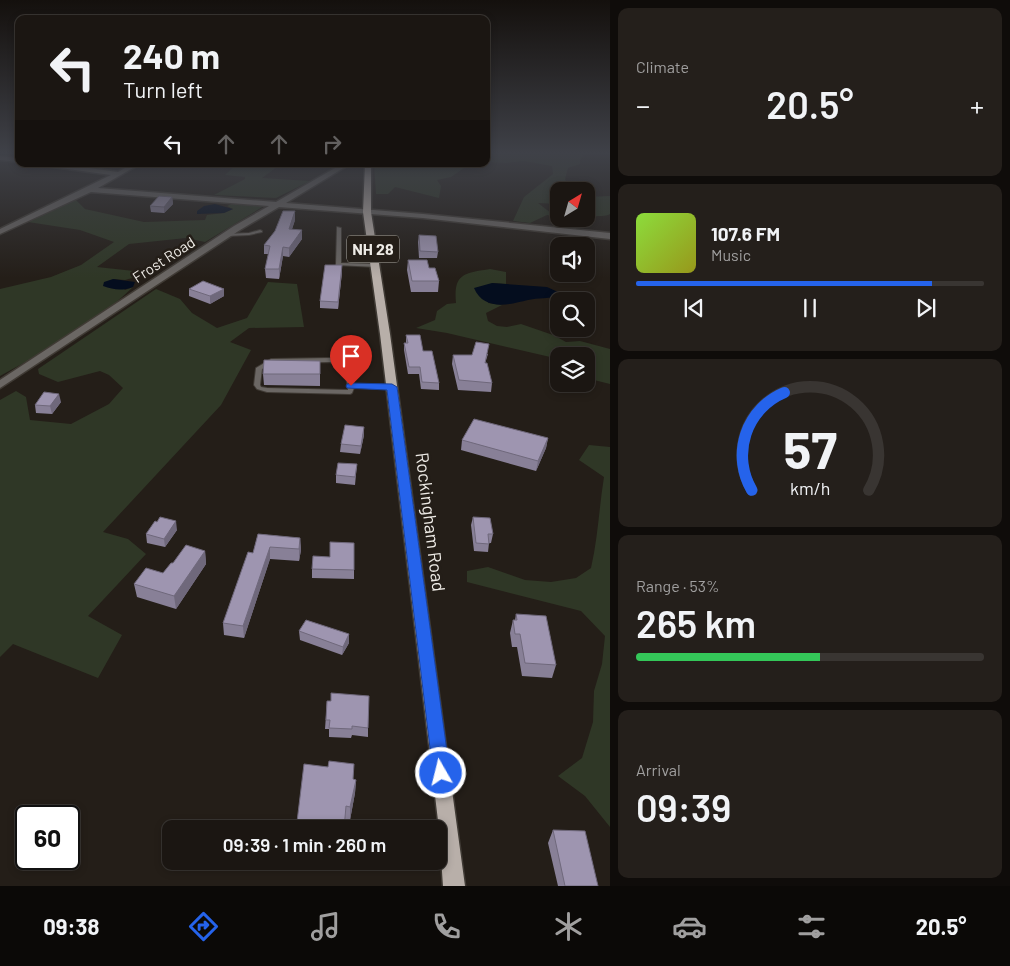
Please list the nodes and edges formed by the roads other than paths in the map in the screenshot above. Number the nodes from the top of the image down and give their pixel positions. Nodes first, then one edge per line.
1 (79, 195) edge
2 (162, 195) edge
3 (293, 195) edge
4 (367, 195) edge
5 (278, 204) junction
6 (367, 212) junction
7 (339, 228) dead end
8 (260, 231) dead end
9 (0, 232) edge
10 (227, 235) junction
11 (610, 236) edge
12 (375, 266) junction
13 (0, 385) edge
14 (351, 386) junction
15 (392, 387) junction
16 (454, 886) edge

1 - 9 street
2 - 5 street
3 - 5 street, Frost Road
4 - 6 main road, Rockingham Road / NH 28
5 - 6 street
5 - 10 street, Frost Road
6 - 11 street
6 - 12 main road, Rockingham Road / NH 28
7 - 12 lane
8 - 10 lane
10 - 13 street, Frost Road
12 - 15 main road, Rockingham Road / NH 28
14 - 14 lane
14 - 15 lane
15 - 16 main road, Rockingham Road / NH 28

